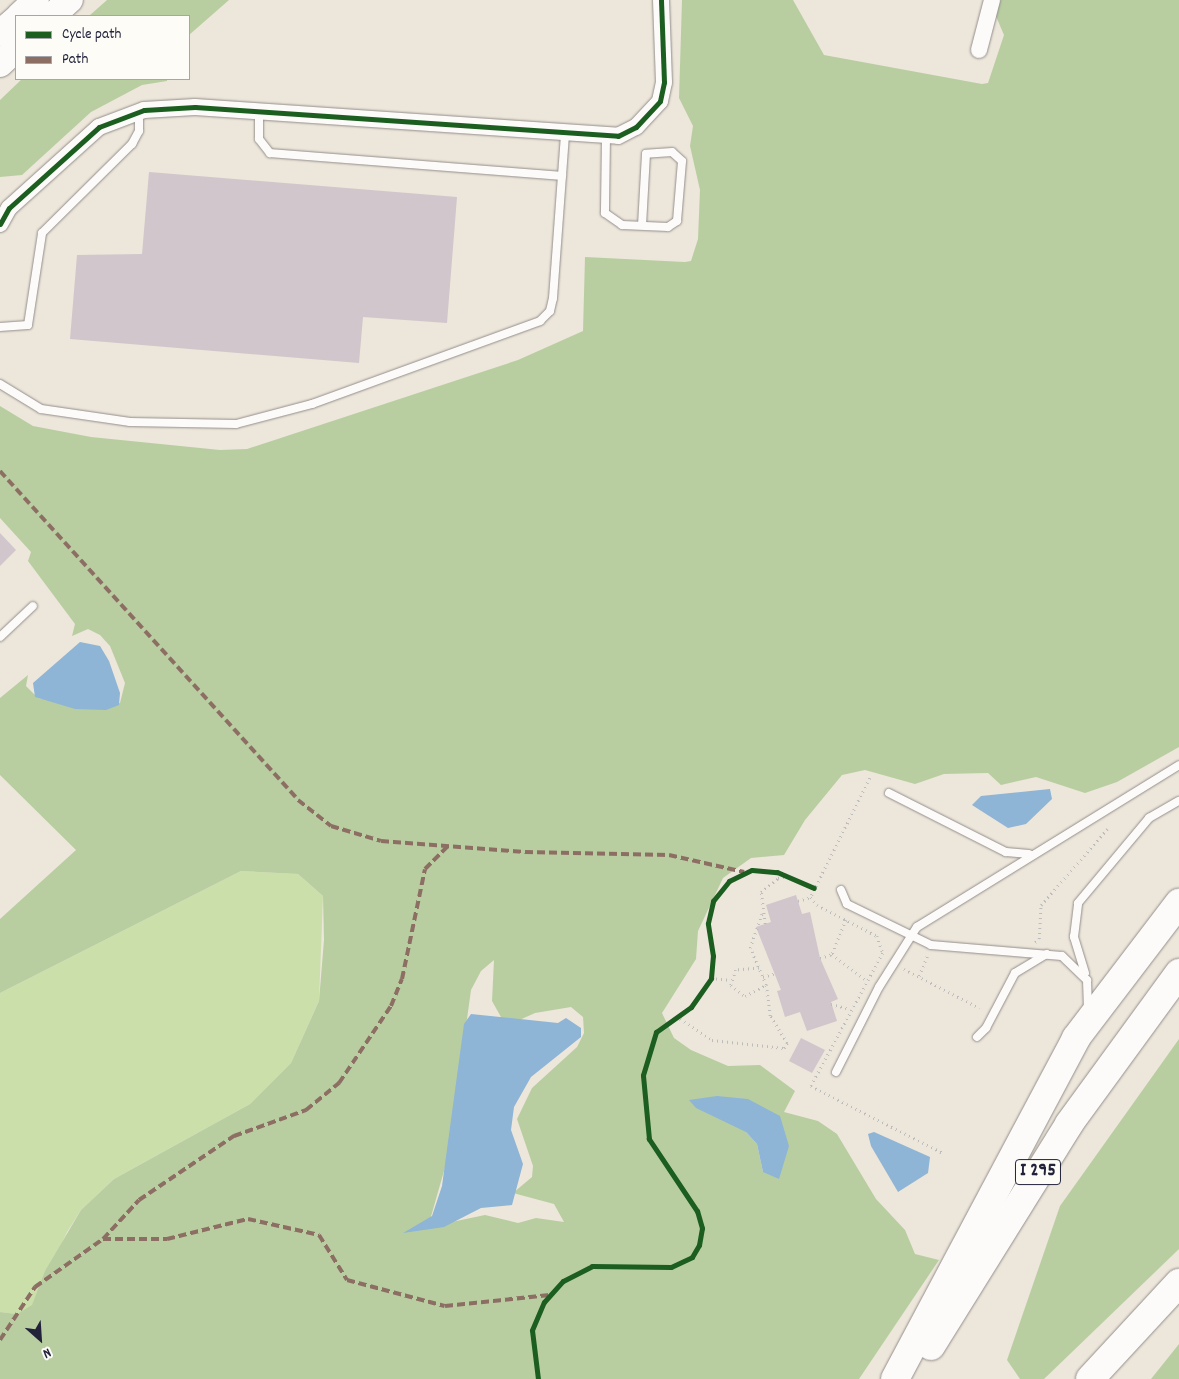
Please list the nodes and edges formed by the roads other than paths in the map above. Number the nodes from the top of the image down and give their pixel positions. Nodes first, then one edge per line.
1 (36, 0) edge
2 (70, 0) edge
3 (661, 0) edge
4 (992, 0) edge
5 (20, 15) edge
6 (53, 15) edge
7 (15, 20) edge
8 (0, 34) edge
9 (15, 50) edge
10 (978, 50) dead end
11 (0, 64) edge
12 (139, 111) junction
13 (259, 112) junction
14 (565, 135) junction
15 (606, 137) junction
16 (562, 176) junction
17 (0, 224) edge
18 (642, 225) junction
19 (0, 327) edge
20 (0, 384) edge
21 (33, 606) dead end
22 (0, 637) edge
23 (1179, 765) edge
24 (890, 794) dead end
25 (1179, 801) edge
26 (1036, 852) junction
27 (841, 890) dead end
28 (1179, 903) edge
29 (909, 935) junction
30 (1054, 953) junction
31 (1179, 973) edge
32 (1088, 980) junction
33 (977, 1036) dead end
34 (1076, 1038) junction
35 (836, 1072) dead end
36 (1179, 1283) edge
37 (895, 1379) edge
38 (910, 1379) edge
39 (1090, 1379) edge

1 - 5 main road
2 - 6 main road
3 - 15 street
4 - 10 street
7 - 8 main road
9 - 11 main road
12 - 13 street
12 - 17 street
12 - 19 lane
13 - 14 street
13 - 16 lane
14 - 15 street
14 - 16 lane
15 - 18 lane
16 - 20 lane
18 - 18 lane
21 - 22 lane
23 - 26 lane
24 - 26 lane
25 - 32 lane
26 - 29 lane
27 - 29 lane
28 - 34 highway
29 - 30 lane
29 - 35 lane
30 - 32 lane
30 - 33 lane
31 - 38 highway, I 295
32 - 34 lane
34 - 37 highway
36 - 39 highway

